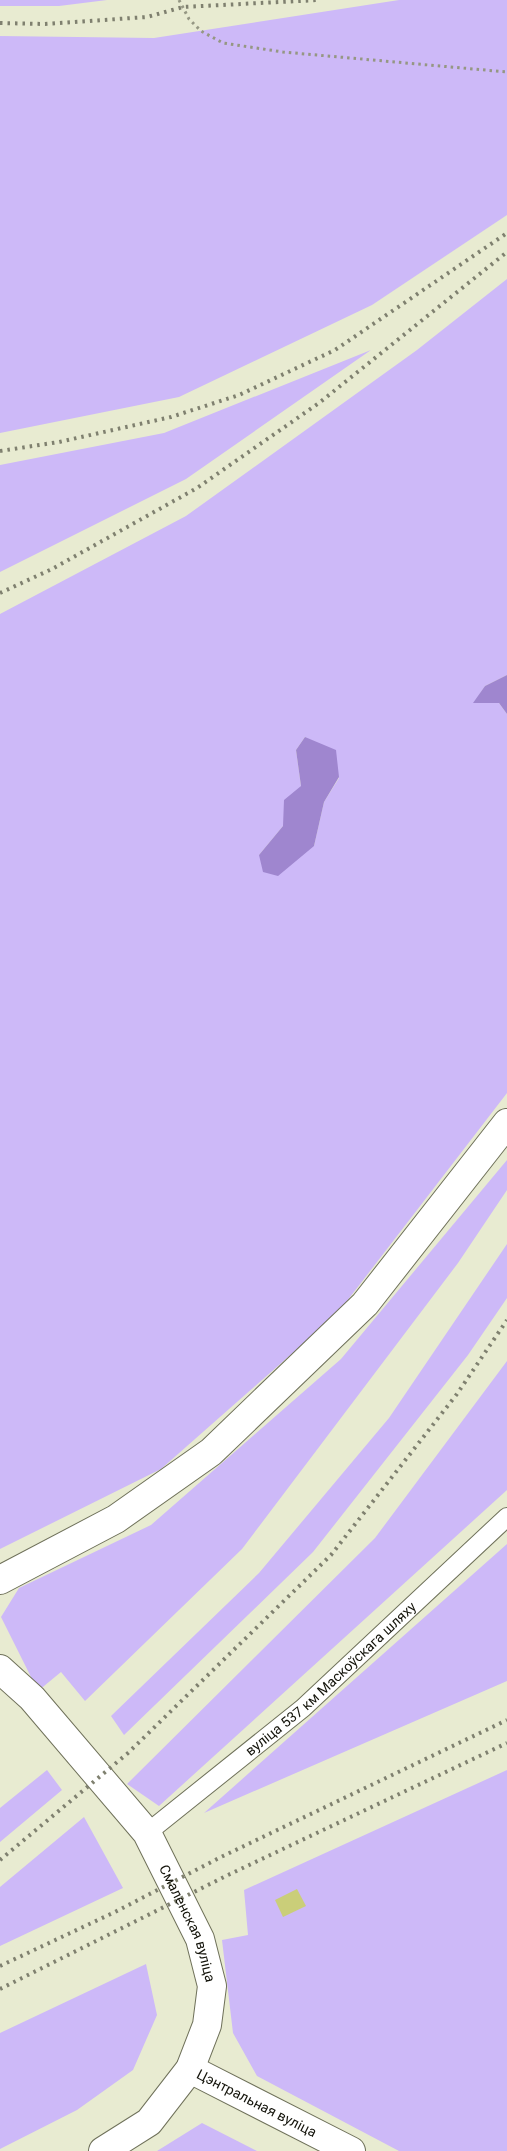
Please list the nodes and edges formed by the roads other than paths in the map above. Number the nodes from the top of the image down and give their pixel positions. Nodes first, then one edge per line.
1 (507, 1123) edge
2 (507, 1517) edge
3 (0, 1580) edge
4 (0, 1669) edge
5 (147, 1833) junction
6 (190, 2069) junction
7 (103, 2151) edge
8 (351, 2151) edge

1 - 3 street
2 - 5 lane, вуліца 537 км Маскоўскага шляху
4 - 5 street, Смаленская вуліца
5 - 6 street, Смаленская вуліца
6 - 7 street, Смаленская вуліца
6 - 8 street, Цэнтральная вуліца

